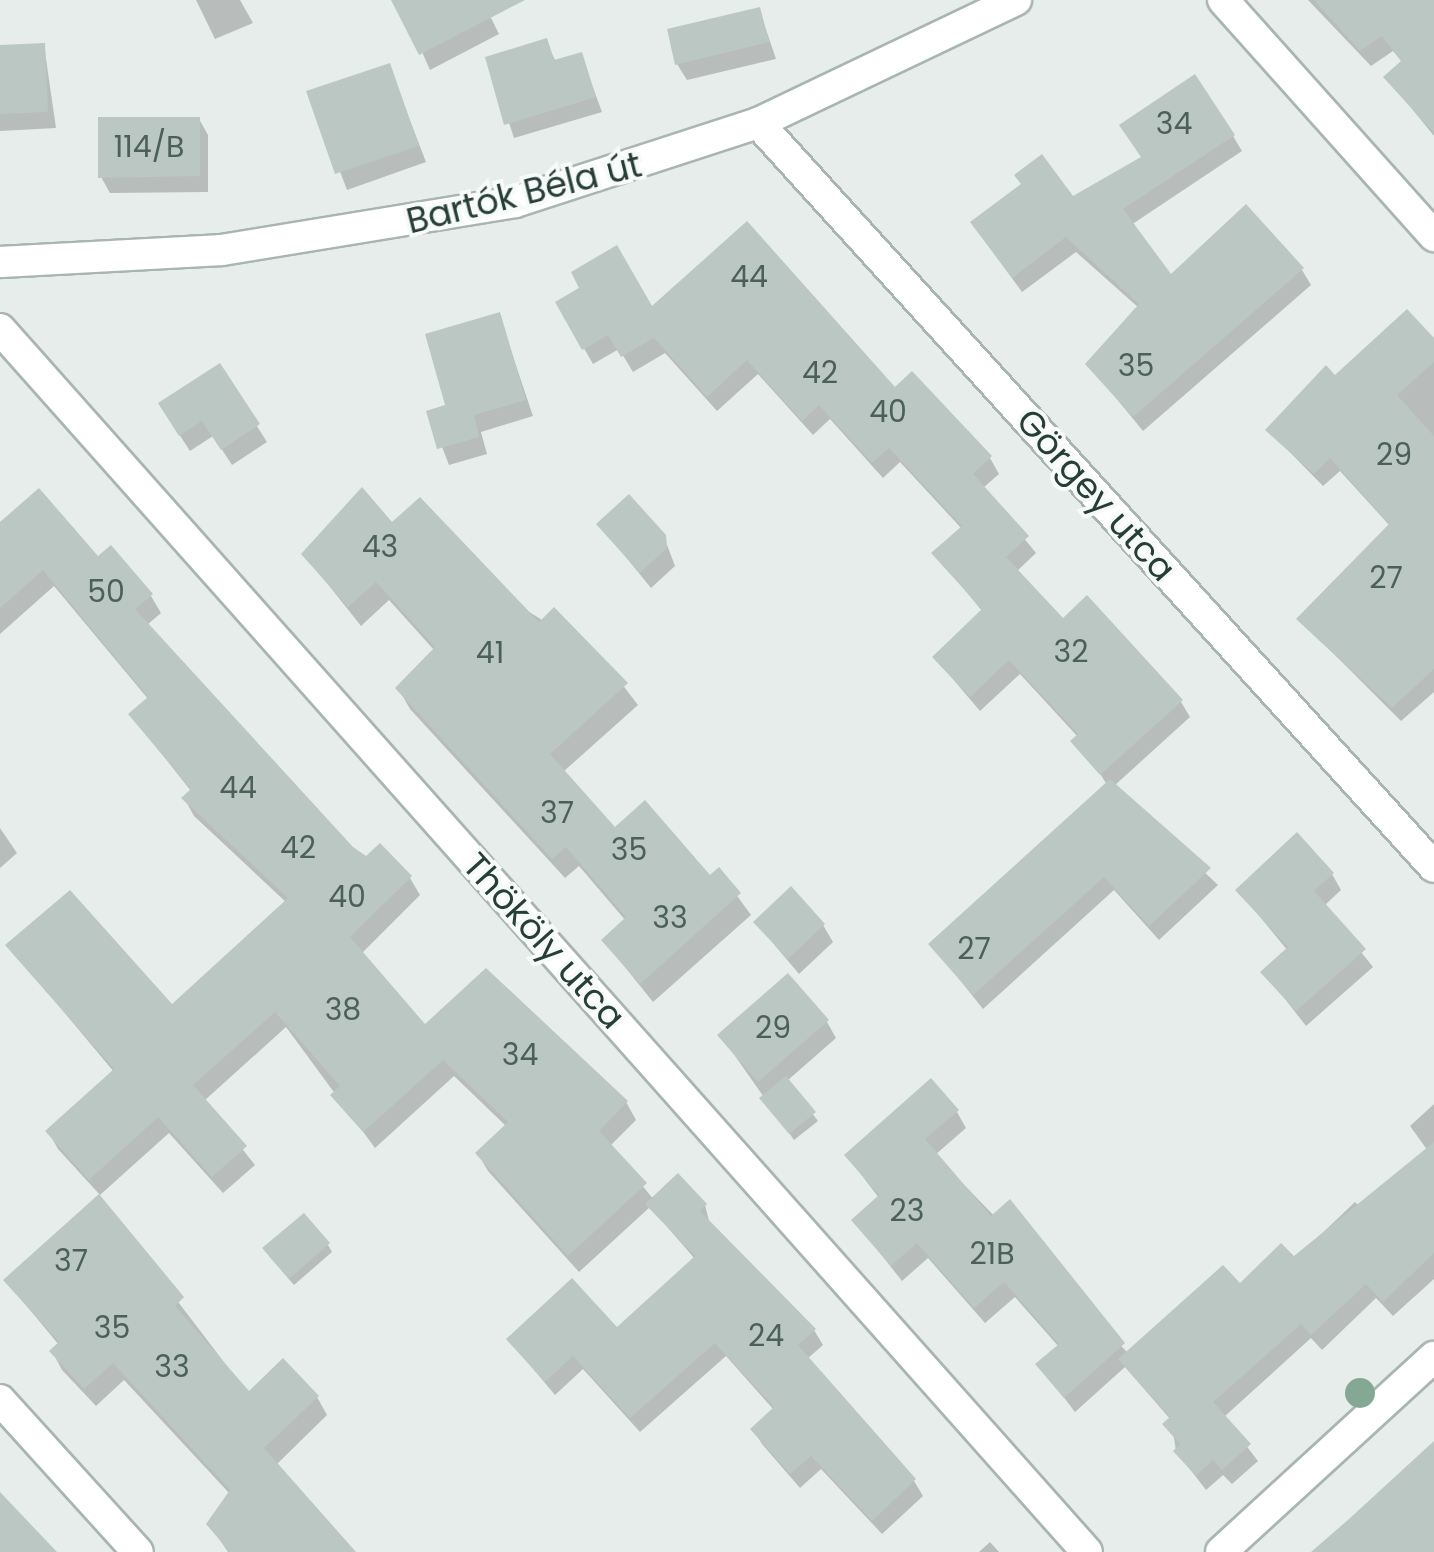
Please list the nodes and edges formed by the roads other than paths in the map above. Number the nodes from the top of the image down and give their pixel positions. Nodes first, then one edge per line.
1 (1016, 0) edge
2 (1223, 0) edge
3 (758, 123) junction
4 (1434, 236) edge
5 (0, 262) edge
6 (0, 329) edge
7 (1434, 867) edge
8 (1434, 1356) edge
9 (0, 1400) edge
10 (138, 1552) edge
11 (1087, 1552) edge
12 (1221, 1552) edge

1 - 3 street, Bartók Béla út
2 - 4 street
3 - 5 street, Bartók Béla út
3 - 7 street, Görgey utca
6 - 11 street, Thököly utca
8 - 12 street
9 - 10 street

